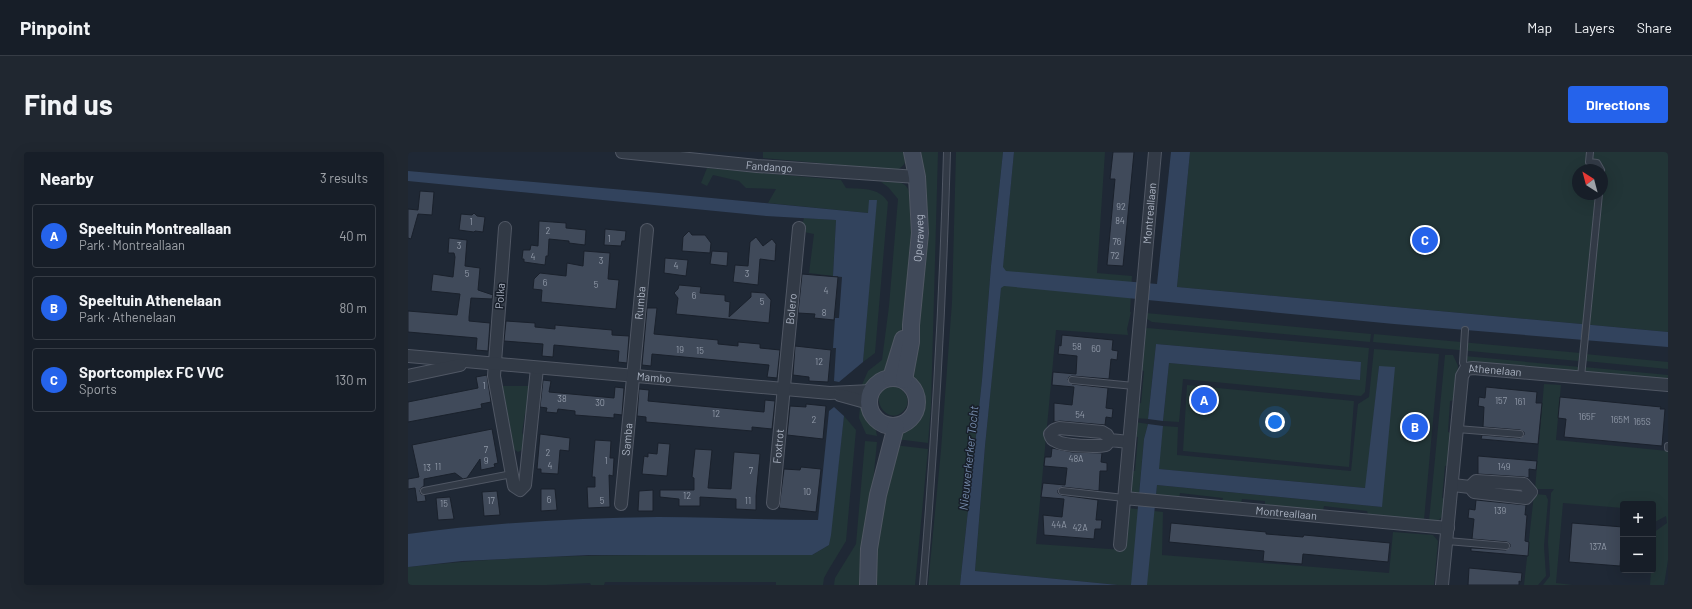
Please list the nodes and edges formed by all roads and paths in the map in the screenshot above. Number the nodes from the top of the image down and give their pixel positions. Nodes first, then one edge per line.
1 (622, 152) edge
2 (912, 152) edge
3 (947, 152) edge
4 (1155, 152) edge
5 (1590, 152) edge
6 (1598, 164) edge
7 (917, 177) junction
8 (1598, 200) edge
9 (505, 228) dead end
10 (799, 228) dead end
11 (647, 230) dead end
12 (1465, 330) dead end
13 (408, 356) edge
14 (473, 363) junction
15 (494, 363) junction
16 (537, 368) junction
17 (1466, 370) junction
18 (633, 375) junction
19 (408, 376) edge
20 (1581, 377) junction
21 (898, 379) junction
22 (1072, 380) dead end
23 (1668, 385) edge
24 (1134, 386) junction
25 (784, 389) junction
26 (870, 397) junction
27 (889, 425) junction
28 (1457, 429) junction
29 (1520, 434) dead end
30 (1110, 440) dead end
31 (1129, 442) junction
32 (528, 454) junction
33 (508, 455) junction
34 (512, 474) junction
35 (1453, 485) junction
36 (1470, 487) dead end
37 (424, 491) dead end
38 (1062, 491) dead end
39 (1130, 499) junction
40 (773, 503) dead end
41 (621, 504) dead end
42 (1448, 528) junction
43 (1447, 541) junction
44 (1120, 545) dead end
45 (1506, 546) dead end
46 (868, 585) edge
47 (923, 585) edge
48 (1442, 585) edge

1 - 7 street, Fandango
2 - 7 main road, Operaweg
3 - 47 lane
4 - 24 street, Montreallaan
5 - 6 lane
7 - 21 main road, Operaweg
8 - 20 lane
9 - 15 street, Polka
10 - 25 street, Bolero
11 - 18 street, Rumba
12 - 17 lane
13 - 14 street, Mambo
14 - 15 street, Mambo
14 - 19 street, Mambo
15 - 16 street, Mambo
15 - 33 street, Polka
16 - 18 street, Mambo
16 - 32 street
17 - 20 street, Athenelaan
17 - 28 street, Athenelaan
18 - 25 street, Mambo
18 - 41 street, Samba
20 - 23 street, Athenelaan
21 - 26 main road
21 - 27 main road
22 - 24 lane
24 - 31 street, Montreallaan
25 - 26 street, Mambo
25 - 40 street, Foxtrot
26 - 27 main road
27 - 46 main road
28 - 29 lane
28 - 35 street, Athenelaan
30 - 31 street
31 - 39 street, Montreallaan
32 - 33 street
32 - 34 street, Polka
33 - 34 street, Polka
34 - 37 lane
35 - 36 street
35 - 42 street, Athenelaan
38 - 39 lane
39 - 42 street, Montreallaan
39 - 44 street, Montreallaan
42 - 43 street, Athenelaan
43 - 45 lane
43 - 48 street, Athenelaan

